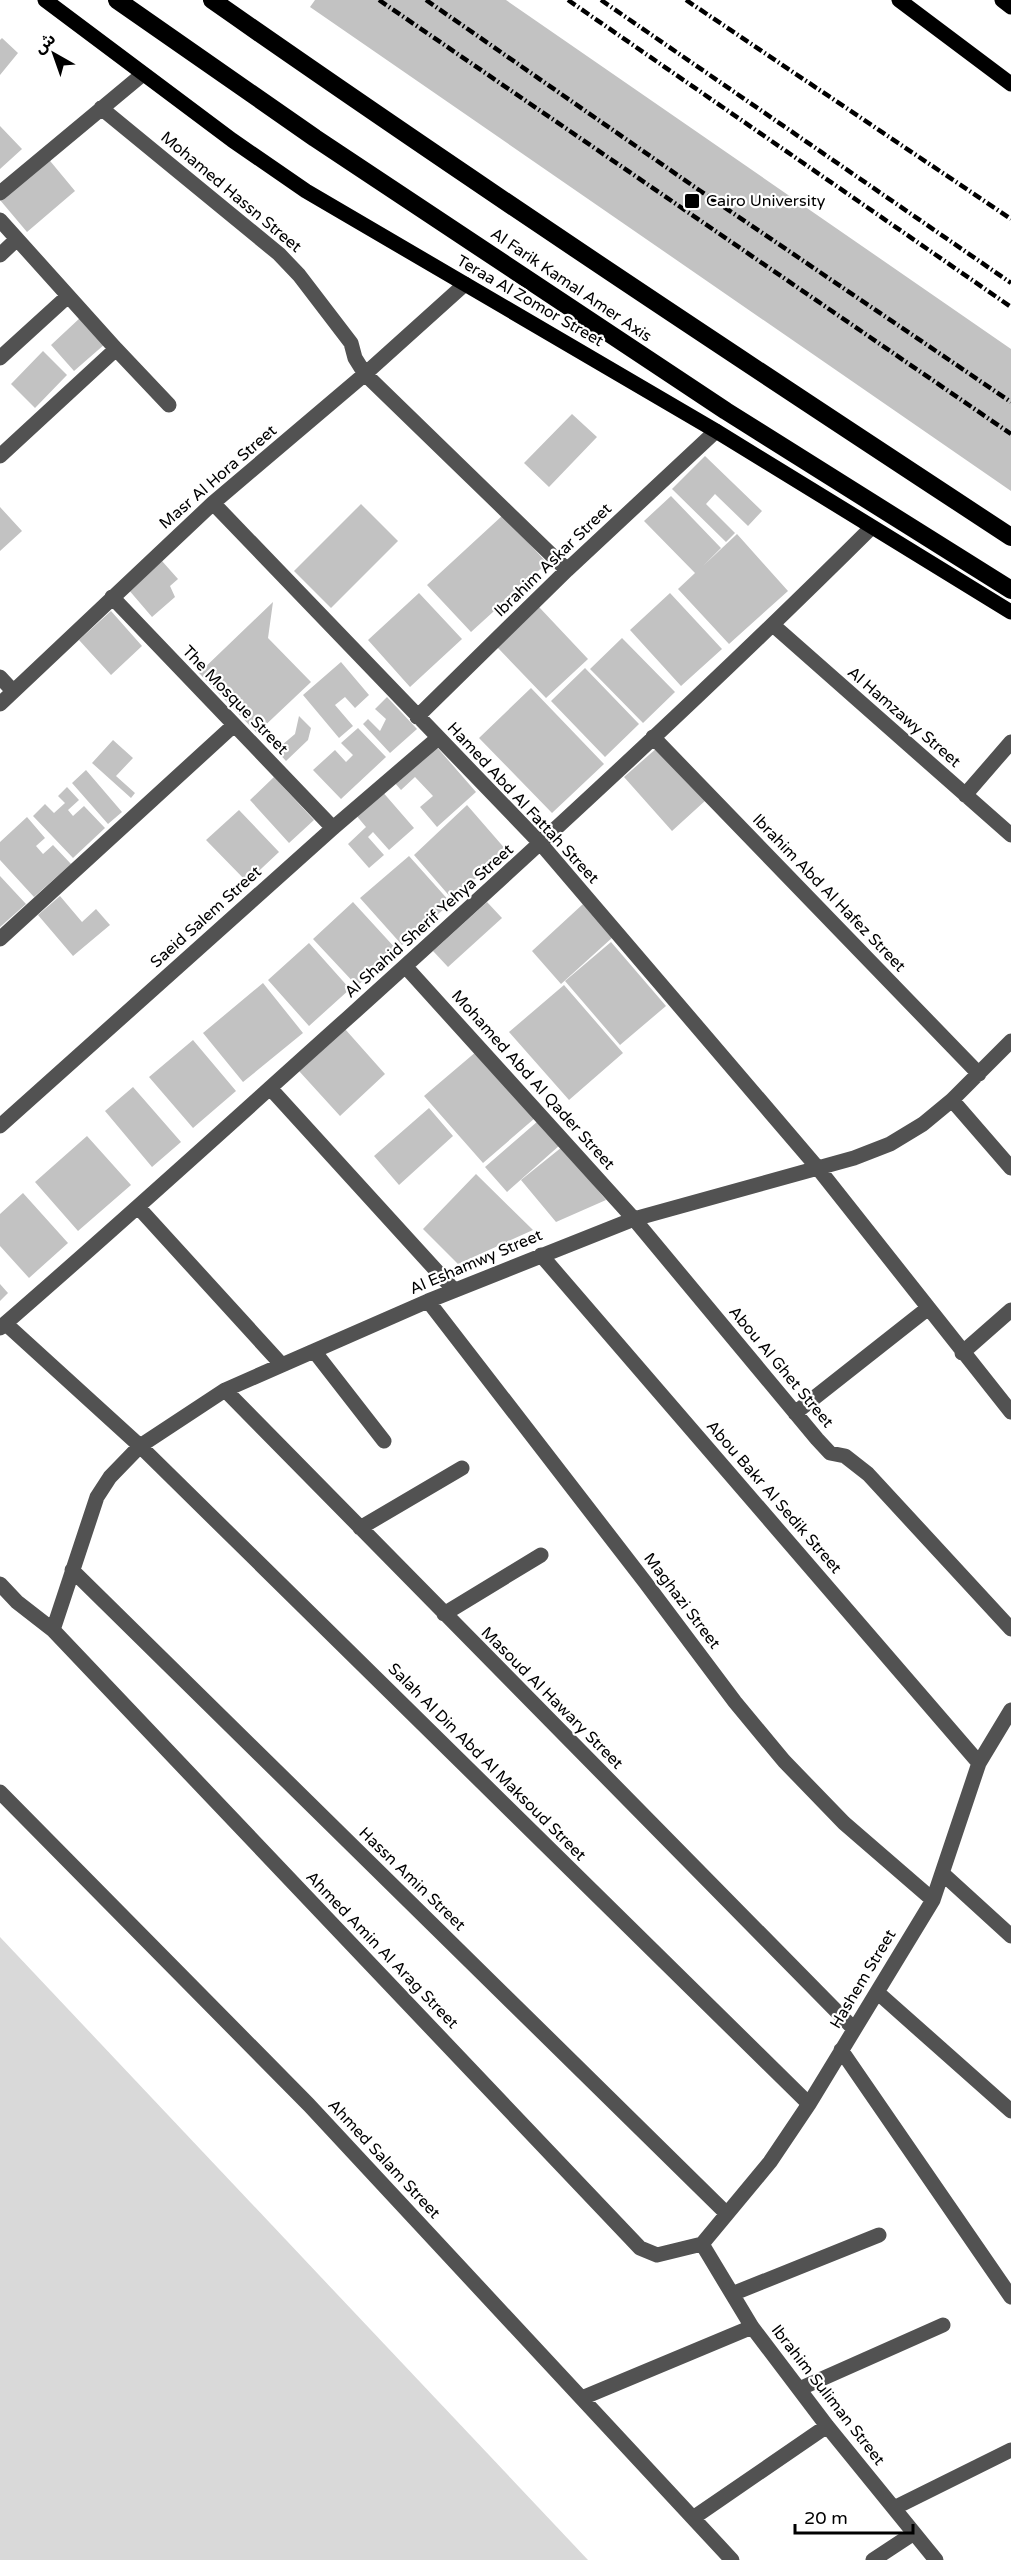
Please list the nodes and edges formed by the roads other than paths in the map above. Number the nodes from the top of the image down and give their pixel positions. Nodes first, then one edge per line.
1 (45, 0) edge
2 (117, 0) edge
3 (212, 0) edge
4 (899, 0) edge
5 (1002, 0) edge
6 (1011, 7) edge
7 (143, 74) junction
8 (1011, 84) edge
9 (100, 108) junction
10 (0, 193) edge
11 (0, 220) edge
12 (17, 238) junction
13 (0, 255) edge
14 (465, 284) junction
15 (68, 296) junction
16 (116, 349) junction
17 (0, 358) edge
18 (365, 374) junction
19 (170, 405) dead end
20 (716, 431) junction
21 (0, 456) edge
22 (213, 503) junction
23 (871, 528) junction
24 (1011, 537) edge
25 (567, 570) junction
26 (1011, 590) edge
27 (112, 597) junction
28 (1011, 612) edge
29 (773, 625) junction
30 (0, 677) edge
31 (13, 690) junction
32 (0, 704) edge
33 (417, 717) junction
34 (234, 725) junction
35 (653, 737) junction
36 (438, 738) junction
37 (1011, 742) edge
38 (965, 795) junction
39 (333, 828) junction
40 (1011, 835) edge
41 (541, 844) junction
42 (0, 939) edge
43 (405, 966) junction
44 (1011, 1041) edge
45 (979, 1074) junction
46 (270, 1088) junction
47 (952, 1100) junction
48 (0, 1126) edge
49 (817, 1167) junction
50 (1011, 1168) edge
51 (138, 1207) junction
52 (634, 1219) junction
53 (541, 1255) junction
54 (454, 1290) junction
55 (428, 1301) junction
56 (927, 1309) junction
57 (1011, 1310) edge
58 (3, 1326) edge
59 (314, 1351) junction
60 (962, 1353) junction
61 (282, 1365) junction
62 (225, 1390) junction
63 (1011, 1412) edge
64 (795, 1413) junction
65 (384, 1441) dead end
66 (140, 1446) junction
67 (462, 1468) dead end
68 (360, 1528) junction
69 (541, 1555) dead end
70 (72, 1570) junction
71 (0, 1584) edge
72 (444, 1614) junction
73 (1011, 1629) edge
74 (53, 1630) junction
75 (1008, 1721) edge
76 (980, 1763) junction
77 (0, 1792) edge
78 (942, 1873) junction
79 (933, 1900) junction
80 (1011, 1936) edge
81 (877, 1992) junction
82 (854, 2029) junction
83 (841, 2050) junction
84 (809, 2104) junction
85 (1011, 2111) edge
86 (727, 2214) junction
87 (879, 2235) dead end
88 (702, 2244) junction
89 (732, 2294) junction
90 (1011, 2298) edge
91 (943, 2325) dead end
92 (752, 2327) junction
93 (799, 2389) junction
94 (582, 2398) junction
95 (827, 2426) junction
96 (1011, 2450) edge
97 (894, 2508) junction
98 (693, 2518) junction
99 (914, 2533) junction
100 (732, 2560) edge
101 (873, 2560) edge
102 (936, 2560) edge

1 - 7 main road, Teraa Al Zomor Street
2 - 26 highway, Al Farik Kamal Amer Axis
3 - 24 highway, Al Farik Kamal Amer Axis
4 - 8 main road
5 - 6 main road
7 - 9 street
7 - 14 main road, Teraa Al Zomor Street
9 - 10 street
9 - 18 street, Mohamed Hassn Street
11 - 12 street
12 - 13 street
12 - 15 street
14 - 18 street, Masr Al Hora Street
14 - 20 main road, Teraa Al Zomor Street
15 - 16 street
15 - 17 street
16 - 19 street
16 - 21 street
18 - 22 street, Masr Al Hora Street
18 - 25 street
20 - 23 main road, Teraa Al Zomor Street
20 - 25 street, Ibrahim Askar Street
22 - 27 street, Masr Al Hora Street
22 - 33 street, Hamed Abd Al Fattah Street
23 - 28 main road, Teraa Al Zomor Street
23 - 29 street, Al Shahid Sherif Yehya Street
25 - 33 street, Ibrahim Askar Street
27 - 31 street, Masr Al Hora Street
27 - 34 street, The Mosque Street
29 - 35 street, Al Shahid Sherif Yehya Street
29 - 38 street, Al Hamzawy Street
30 - 31 street
31 - 32 street, Masr Al Hora Street
33 - 36 street, Hamed Abd Al Fattah Street
34 - 39 street, The Mosque Street
34 - 42 street
35 - 41 street, Al Shahid Sherif Yehya Street
35 - 45 street, Ibrahim Abd Al Hafez Street
36 - 39 street, Saeid Salem Street
36 - 41 street, Hamed Abd Al Fattah Street
37 - 38 street
38 - 40 street, Al Hamzawy Street
39 - 48 street, Saeid Salem Street
41 - 43 street, Al Shahid Sherif Yehya Street
41 - 49 street, Hamed Abd Al Fattah Street
43 - 46 street, Al Shahid Sherif Yehya Street
43 - 52 street, Mohamed Abd Al Qader Street
44 - 45 street, Al Eshamwy Street
45 - 47 street, Al Eshamwy Street
46 - 51 street, Al Shahid Sherif Yehya Street
46 - 54 street
47 - 49 street, Al Eshamwy Street
47 - 50 street
49 - 52 street, Al Eshamwy Street
49 - 56 street, Hamed Abd Al Fattah Street
51 - 58 street, Al Shahid Sherif Yehya Street
51 - 61 street
52 - 53 street, Al Eshamwy Street
52 - 64 street, Abou Al Ghet Street
53 - 54 street, Al Eshamwy Street
53 - 76 street, Abou Bakr Al Sedik Street
54 - 55 street, Al Eshamwy Street
55 - 59 street, Al Eshamwy Street
55 - 79 street, Maghazi Street
56 - 60 street, Hamed Abd Al Fattah Street
56 - 64 street
57 - 60 street
58 - 66 street, Salah Al Din Abd Al Maksoud Street
59 - 61 street, Al Eshamwy Street
59 - 65 street
60 - 63 street, Hamed Abd Al Fattah Street
61 - 62 street, Al Eshamwy Street
62 - 66 street, Al Eshamwy Street
62 - 68 street, Masoud Al Hawary Street
64 - 73 street, Abou Al Ghet Street
66 - 70 street, Al Eshamwy Street
66 - 84 street, Salah Al Din Abd Al Maksoud Street
67 - 68 street
68 - 72 street, Masoud Al Hawary Street
69 - 72 street
70 - 74 street, Al Eshamwy Street
70 - 86 street, Hassn Amin Street
71 - 74 street, Ahmed Amin Al Arag Street
72 - 82 street, Masoud Al Hawary Street
74 - 88 street, Ahmed Amin Al Arag Street
75 - 76 street, Hashem Street
76 - 78 street, Hashem Street
77 - 94 street, Ahmed Salam Street
78 - 79 street, Hashem Street
78 - 80 street
79 - 81 street, Hashem Street
81 - 82 street, Hashem Street
81 - 85 street
82 - 83 street, Hashem Street
83 - 84 street, Hashem Street
83 - 90 street
84 - 86 street, Hashem Street
86 - 88 street, Hashem Street
87 - 89 street
88 - 89 street, Ibrahim Suliman Street
89 - 92 street, Ibrahim Suliman Street
91 - 93 street
92 - 93 street, Ibrahim Suliman Street
92 - 94 street
93 - 95 street, Ibrahim Suliman Street
94 - 98 street, Ahmed Salam Street
95 - 97 street, Ibrahim Suliman Street
95 - 98 street
96 - 97 street
97 - 99 street, Ibrahim Suliman Street
98 - 100 street, Ahmed Salam Street
99 - 101 street
99 - 102 street, Ibrahim Suliman Street

